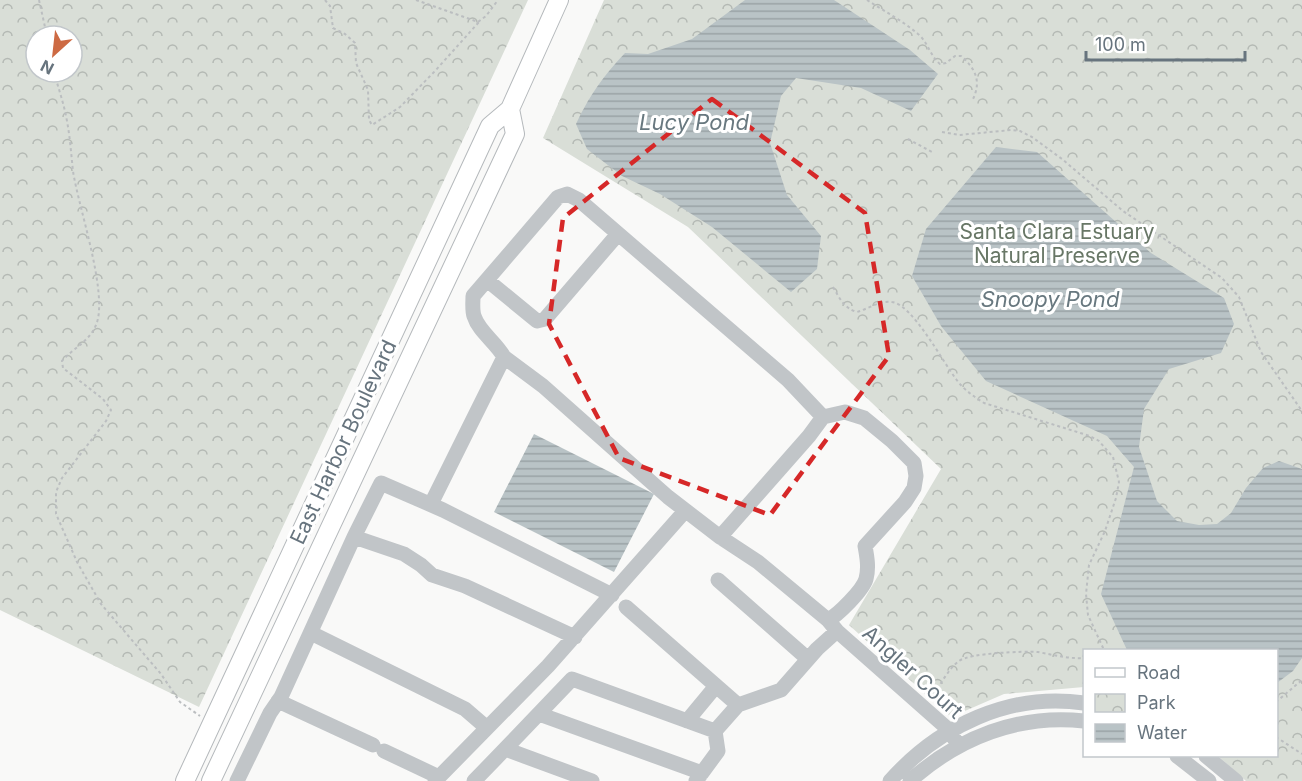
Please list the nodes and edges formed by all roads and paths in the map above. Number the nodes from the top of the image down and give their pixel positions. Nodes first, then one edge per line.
1 (39, 0) edge
2 (325, 0) edge
3 (416, 0) edge
4 (498, 0) edge
5 (559, 0) edge
6 (867, 0) edge
7 (479, 22) junction
8 (44, 24) edge
9 (57, 84) edge
10 (972, 101) dead end
11 (510, 109) junction
12 (942, 132) dead end
13 (908, 139) dead end
14 (932, 152) dead end
15 (618, 234) junction
16 (487, 280) junction
17 (833, 287) dead end
18 (504, 357) junction
19 (1302, 411) edge
20 (823, 417) junction
21 (431, 504) junction
22 (685, 511) junction
23 (354, 537) junction
24 (720, 537) junction
25 (718, 580) dead end
26 (612, 595) junction
27 (626, 607) dead end
28 (832, 625) junction
29 (311, 633) junction
30 (575, 637) junction
31 (1103, 649) edge
32 (1083, 658) edge
33 (808, 659) junction
34 (1302, 680) edge
35 (716, 686) junction
36 (1278, 700) edge
37 (278, 701) junction
38 (1083, 703) edge
39 (738, 705) junction
40 (924, 708) junction
41 (539, 714) junction
42 (212, 721) junction
43 (687, 721) junction
44 (1083, 721) edge
45 (487, 728) junction
46 (949, 730) junction
47 (715, 731) junction
48 (1278, 738) edge
49 (958, 745) junction
50 (505, 749) junction
51 (1302, 754) edge
52 (1178, 757) edge
53 (1207, 757) edge
54 (699, 777) edge
55 (437, 779) edge
56 (185, 781) edge
57 (211, 781) edge
58 (237, 781) edge
59 (474, 781) edge
60 (592, 781) edge
61 (890, 781) edge
62 (910, 781) edge
63 (1209, 781) edge
64 (1234, 781) edge

1 - 8 path
2 - 7 path
3 - 7 path
4 - 7 path
5 - 11 main road, East Harbor Boulevard
6 - 10 path
9 - 42 path
11 - 42 main road, East Harbor Boulevard
11 - 57 main road, East Harbor Boulevard
12 - 19 path
13 - 14 path
15 - 16 street, Angler Court
15 - 16 street
15 - 20 street
16 - 18 street, Angler Court
17 - 31 path
18 - 21 street
18 - 22 street, Angler Court
20 - 24 street
20 - 28 street
21 - 23 street
21 - 26 street
22 - 24 street, Angler Court
22 - 26 street
23 - 29 street
23 - 30 street
24 - 28 street, Angler Court
25 - 33 street
26 - 30 street
27 - 35 street
28 - 33 street
28 - 40 street, Angler Court
29 - 37 street
29 - 45 street
30 - 45 street
32 - 40 path
33 - 39 street
34 - 36 path
35 - 39 street
35 - 43 street
37 - 55 street
37 - 58 street
38 - 46 street
39 - 47 street
40 - 46 street, Angler Court
41 - 43 street
41 - 50 street
41 - 54 street
42 - 56 main road, East Harbor Boulevard
43 - 47 street
44 - 49 street
45 - 55 street
46 - 49 street, Angler Court
46 - 61 street
47 - 54 street
48 - 51 path
49 - 62 street
50 - 59 street
50 - 60 street
52 - 63 street
53 - 64 street

